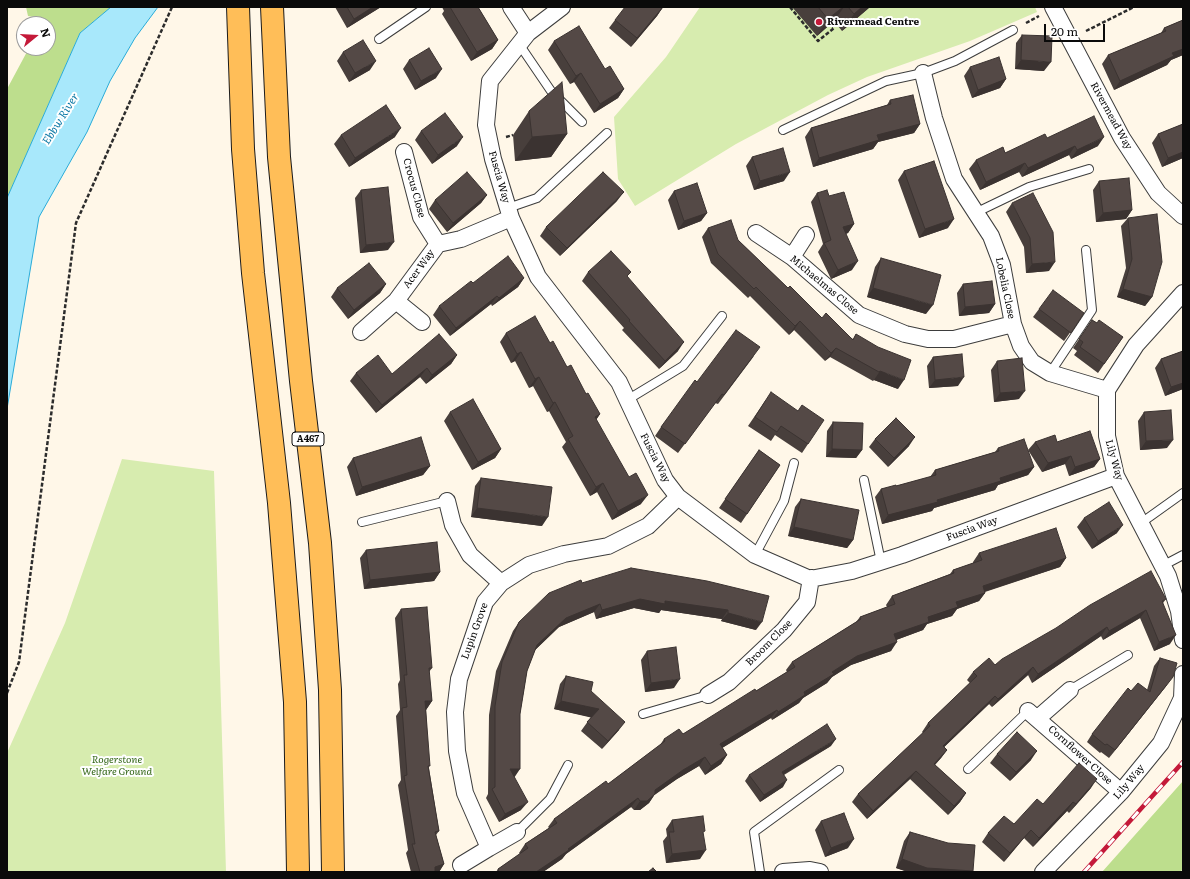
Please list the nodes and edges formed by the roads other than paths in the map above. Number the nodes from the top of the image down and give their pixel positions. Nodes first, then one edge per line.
1 (238, 7) edge
2 (272, 7) edge
3 (426, 7) edge
4 (511, 7) edge
5 (562, 7) edge
6 (1053, 8) edge
7 (1013, 30) road end
8 (379, 39) dead end
9 (524, 39) junction
10 (923, 73) junction
11 (582, 122) dead end
12 (783, 130) dead end
13 (607, 133) dead end
14 (404, 152) dead end
15 (1089, 169) dead end
16 (510, 213) junction
17 (975, 213) junction
18 (1183, 216) edge
19 (756, 233) dead end
20 (806, 235) dead end
21 (438, 244) junction
22 (1086, 250) dead end
23 (792, 257) junction
24 (1183, 294) edge
25 (396, 301) junction
26 (722, 316) dead end
27 (422, 322) dead end
28 (1013, 324) junction
29 (360, 332) dead end
30 (1050, 373) junction
31 (1107, 390) junction
32 (627, 400) junction
33 (794, 463) dead end
34 (1116, 476) junction
35 (864, 480) dead end
36 (1183, 493) edge
37 (678, 498) junction
38 (447, 501) joint
39 (362, 522) dead end
40 (1141, 523) junction
41 (755, 555) junction
42 (1183, 555) edge
43 (881, 562) junction
44 (1164, 565) junction
45 (810, 579) junction
46 (501, 583) junction
47 (1183, 640) edge
48 (1128, 655) dead end
49 (1183, 674) edge
50 (1070, 690) joint
51 (708, 695) joint
52 (643, 714) dead end
53 (1033, 714) junction
54 (568, 765) dead end
55 (839, 770) dead end
56 (968, 770) dead end
57 (1121, 792) junction
58 (517, 832) joint
59 (489, 848) junction
60 (461, 868) edge
61 (298, 872) edge
62 (333, 872) edge
63 (760, 872) edge
64 (783, 872) edge
65 (820, 872) edge
66 (1043, 872) edge

1 - 61 main road
2 - 62 main road, A467
3 - 8 lane
4 - 9 street
5 - 9 street, Fuscia Way
6 - 18 street, Rivermead Way
7 - 10 lane
9 - 11 lane
9 - 16 street, Fuscia Way
10 - 12 lane
10 - 17 street, Lobelia Close
13 - 16 lane
14 - 21 street, Crocus Close
15 - 17 lane
16 - 21 street, Acer Way
16 - 32 street, Fuscia Way
17 - 28 street, Lobelia Close
19 - 23 street, Michaelmas Close
20 - 23 street
21 - 25 street, Acer Way
22 - 30 lane
23 - 28 street, Michaelmas Close
24 - 31 street
25 - 27 street
25 - 29 street, Acer Way
26 - 32 lane
28 - 30 street, Lobelia Close
30 - 31 street, Lobelia Close
31 - 34 street, Lily Way
32 - 37 street, Fuscia Way
33 - 41 lane
34 - 40 street, Lily Way
34 - 43 street, Fuscia Way
35 - 43 lane
36 - 40 lane
37 - 41 street, Fuscia Way
37 - 46 street, Lupin Grove
38 - 39 lane
38 - 46 street
40 - 44 street, Lily Way
41 - 45 street, Fuscia Way
42 - 44 lane
43 - 45 street, Fuscia Way
44 - 47 street, Lily Way
45 - 51 street, Broom Close
46 - 59 street, Lupin Grove
48 - 50 lane
49 - 57 street, Lily Way
50 - 53 street, Cornflower Close
51 - 52 lane
53 - 56 lane
53 - 57 street, Cornflower Close
54 - 58 lane
55 - 63 lane
57 - 66 street, Lily Way
58 - 59 street
59 - 60 street
64 - 65 street

